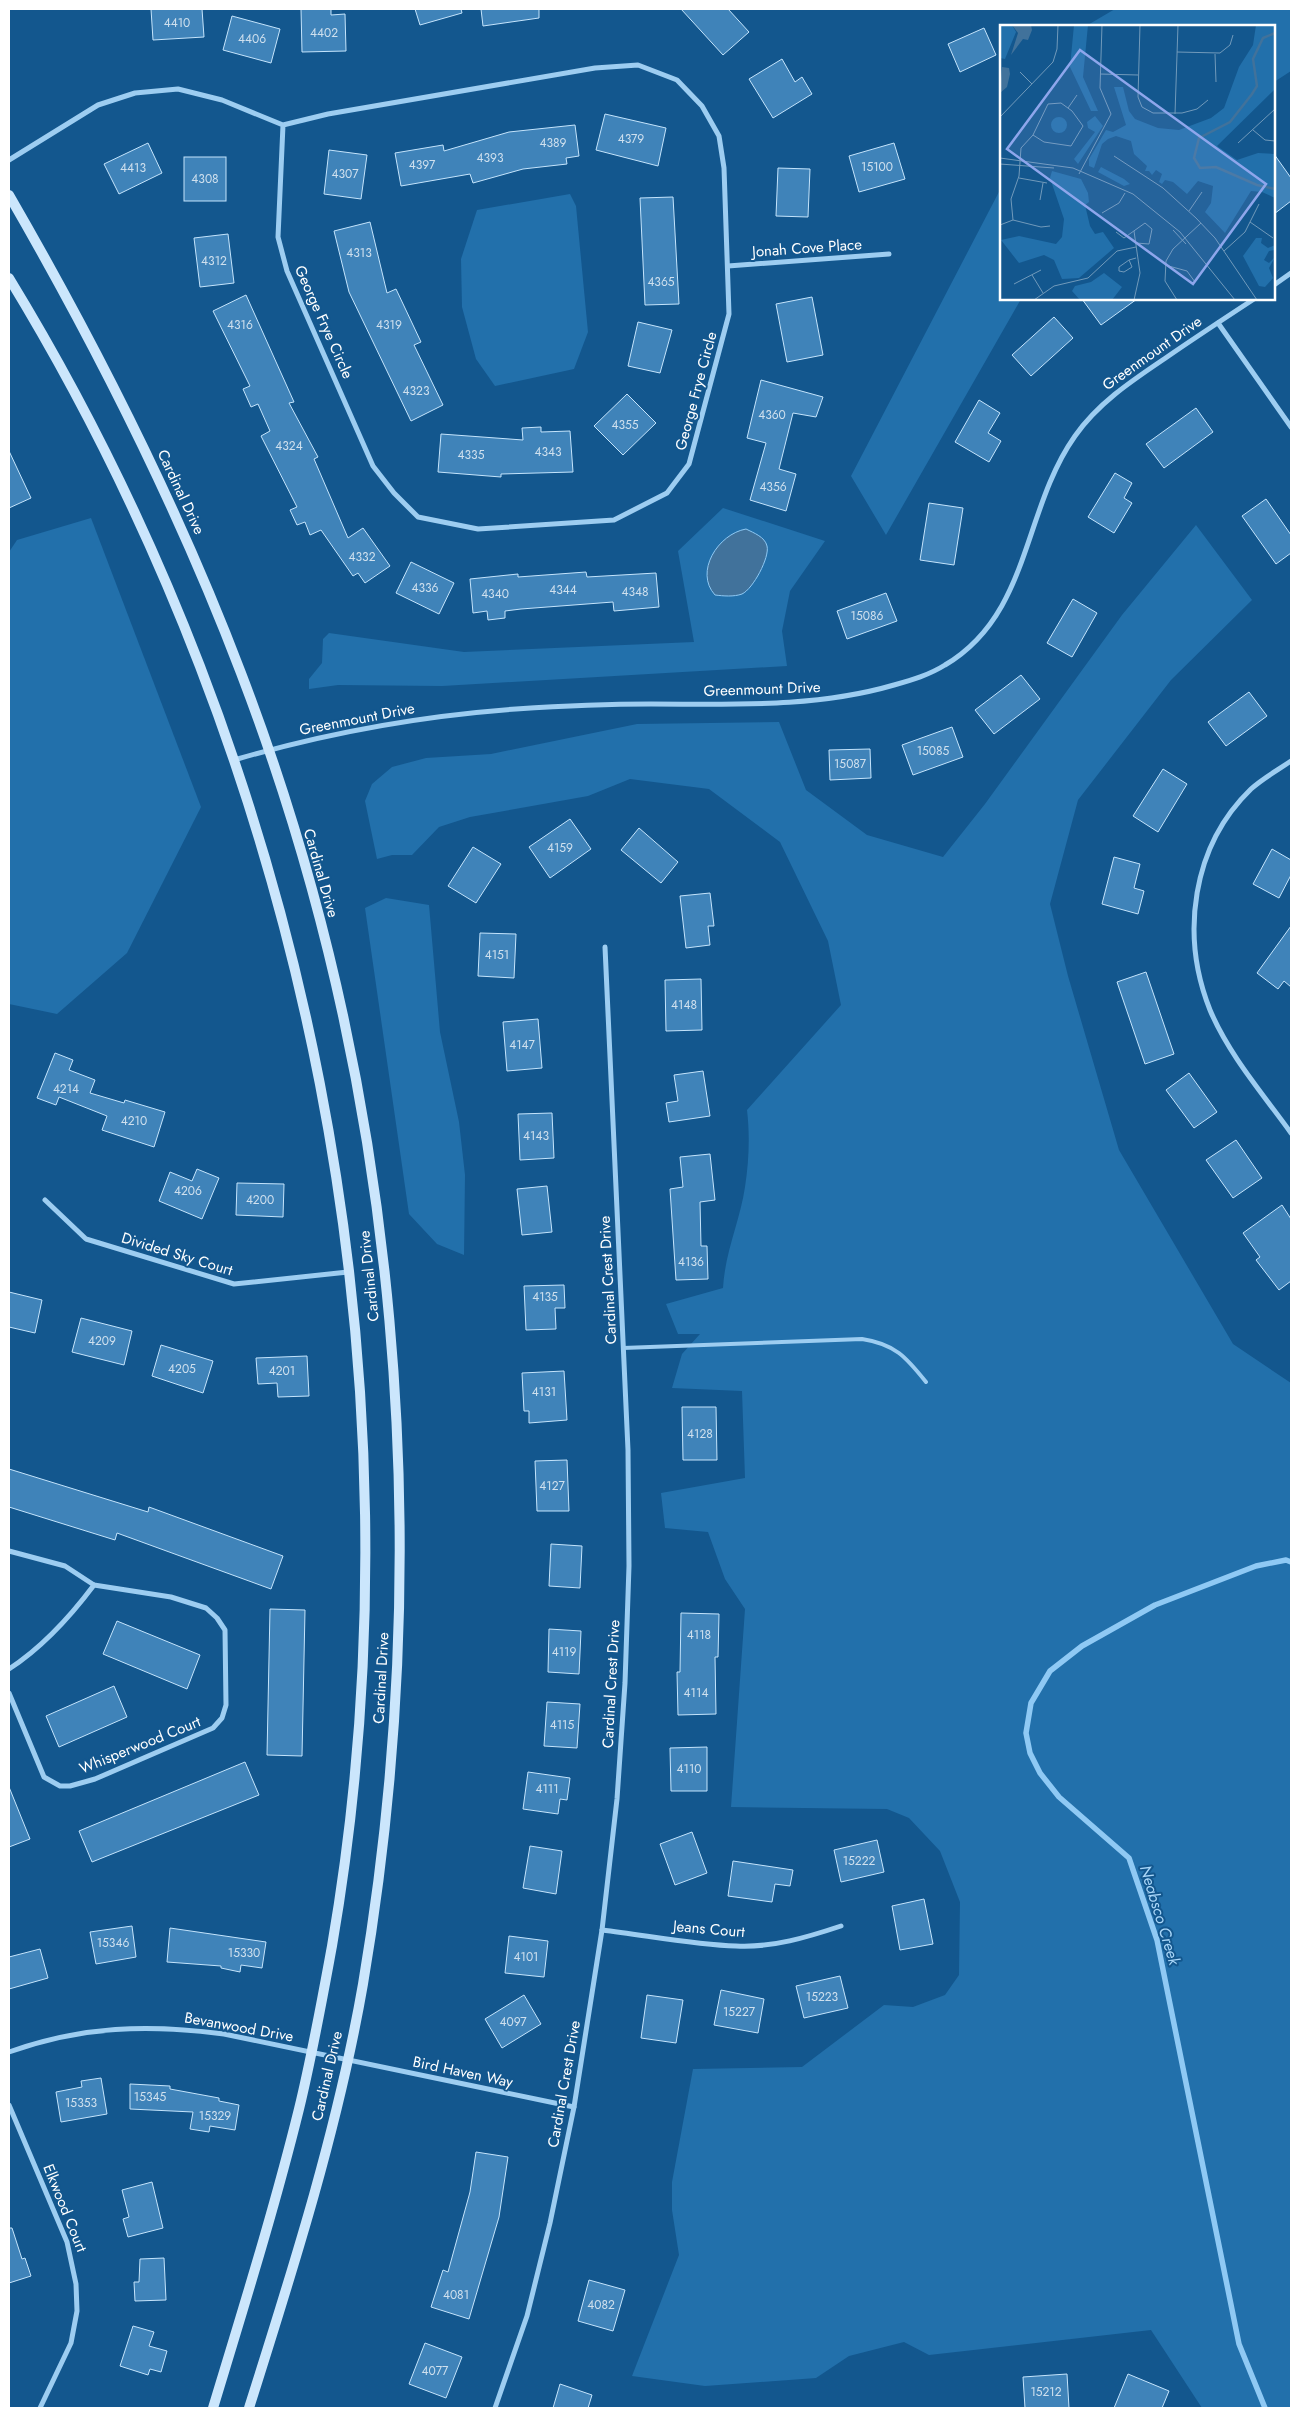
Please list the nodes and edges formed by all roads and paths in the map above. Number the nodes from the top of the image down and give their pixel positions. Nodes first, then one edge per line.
1 (283, 125) junction
2 (9, 160) edge
3 (9, 195) edge
4 (888, 254) dead end
5 (728, 266) junction
6 (1291, 273) edge
7 (9, 278) edge
8 (1275, 284) edge
9 (1252, 300) edge
10 (1218, 323) junction
11 (1291, 428) edge
12 (269, 750) junction
13 (234, 760) junction
14 (1291, 761) edge
15 (604, 947) dead end
16 (1291, 1133) edge
17 (45, 1200) dead end
18 (349, 1272) junction
19 (623, 1348) junction
20 (926, 1382) dead end
21 (9, 1551) edge
22 (94, 1585) junction
23 (9, 1669) edge
24 (9, 1693) edge
25 (841, 1926) dead end
26 (602, 1930) junction
27 (9, 2052) edge
28 (310, 2052) junction
29 (347, 2060) junction
30 (9, 2105) edge
31 (574, 2107) junction
32 (40, 2408) edge
33 (213, 2408) edge
34 (249, 2408) edge
35 (496, 2408) edge

1 - 2 street
1 - 5 street, George Frye Circle
1 - 5 street, George Frye Circle
3 - 12 main road, Cardinal Drive
4 - 5 street, Jonah Cove Place
6 - 8 street
7 - 13 main road, Cardinal Drive
9 - 10 street, Greenmount Drive
10 - 11 street
10 - 12 street, Greenmount Drive
12 - 13 street, Greenmount Drive
12 - 29 main road, Cardinal Drive
13 - 18 main road, Cardinal Drive
14 - 16 street
15 - 19 street, Cardinal Crest Drive
17 - 18 street, Divided Sky Court
18 - 28 main road, Cardinal Drive
19 - 20 lane
19 - 26 street, Cardinal Crest Drive
21 - 22 street, Whisperwood Court
22 - 23 street
22 - 24 street, Whisperwood Court
25 - 26 street, Jeans Court
26 - 31 street, Cardinal Crest Drive
27 - 28 street, Bevanwood Drive
28 - 29 street, Bevanwood Drive
28 - 33 main road, Cardinal Drive
29 - 31 street, Bird Haven Way
29 - 34 main road, Cardinal Drive
30 - 32 street, Elkwood Court
31 - 35 street, Cardinal Crest Drive

